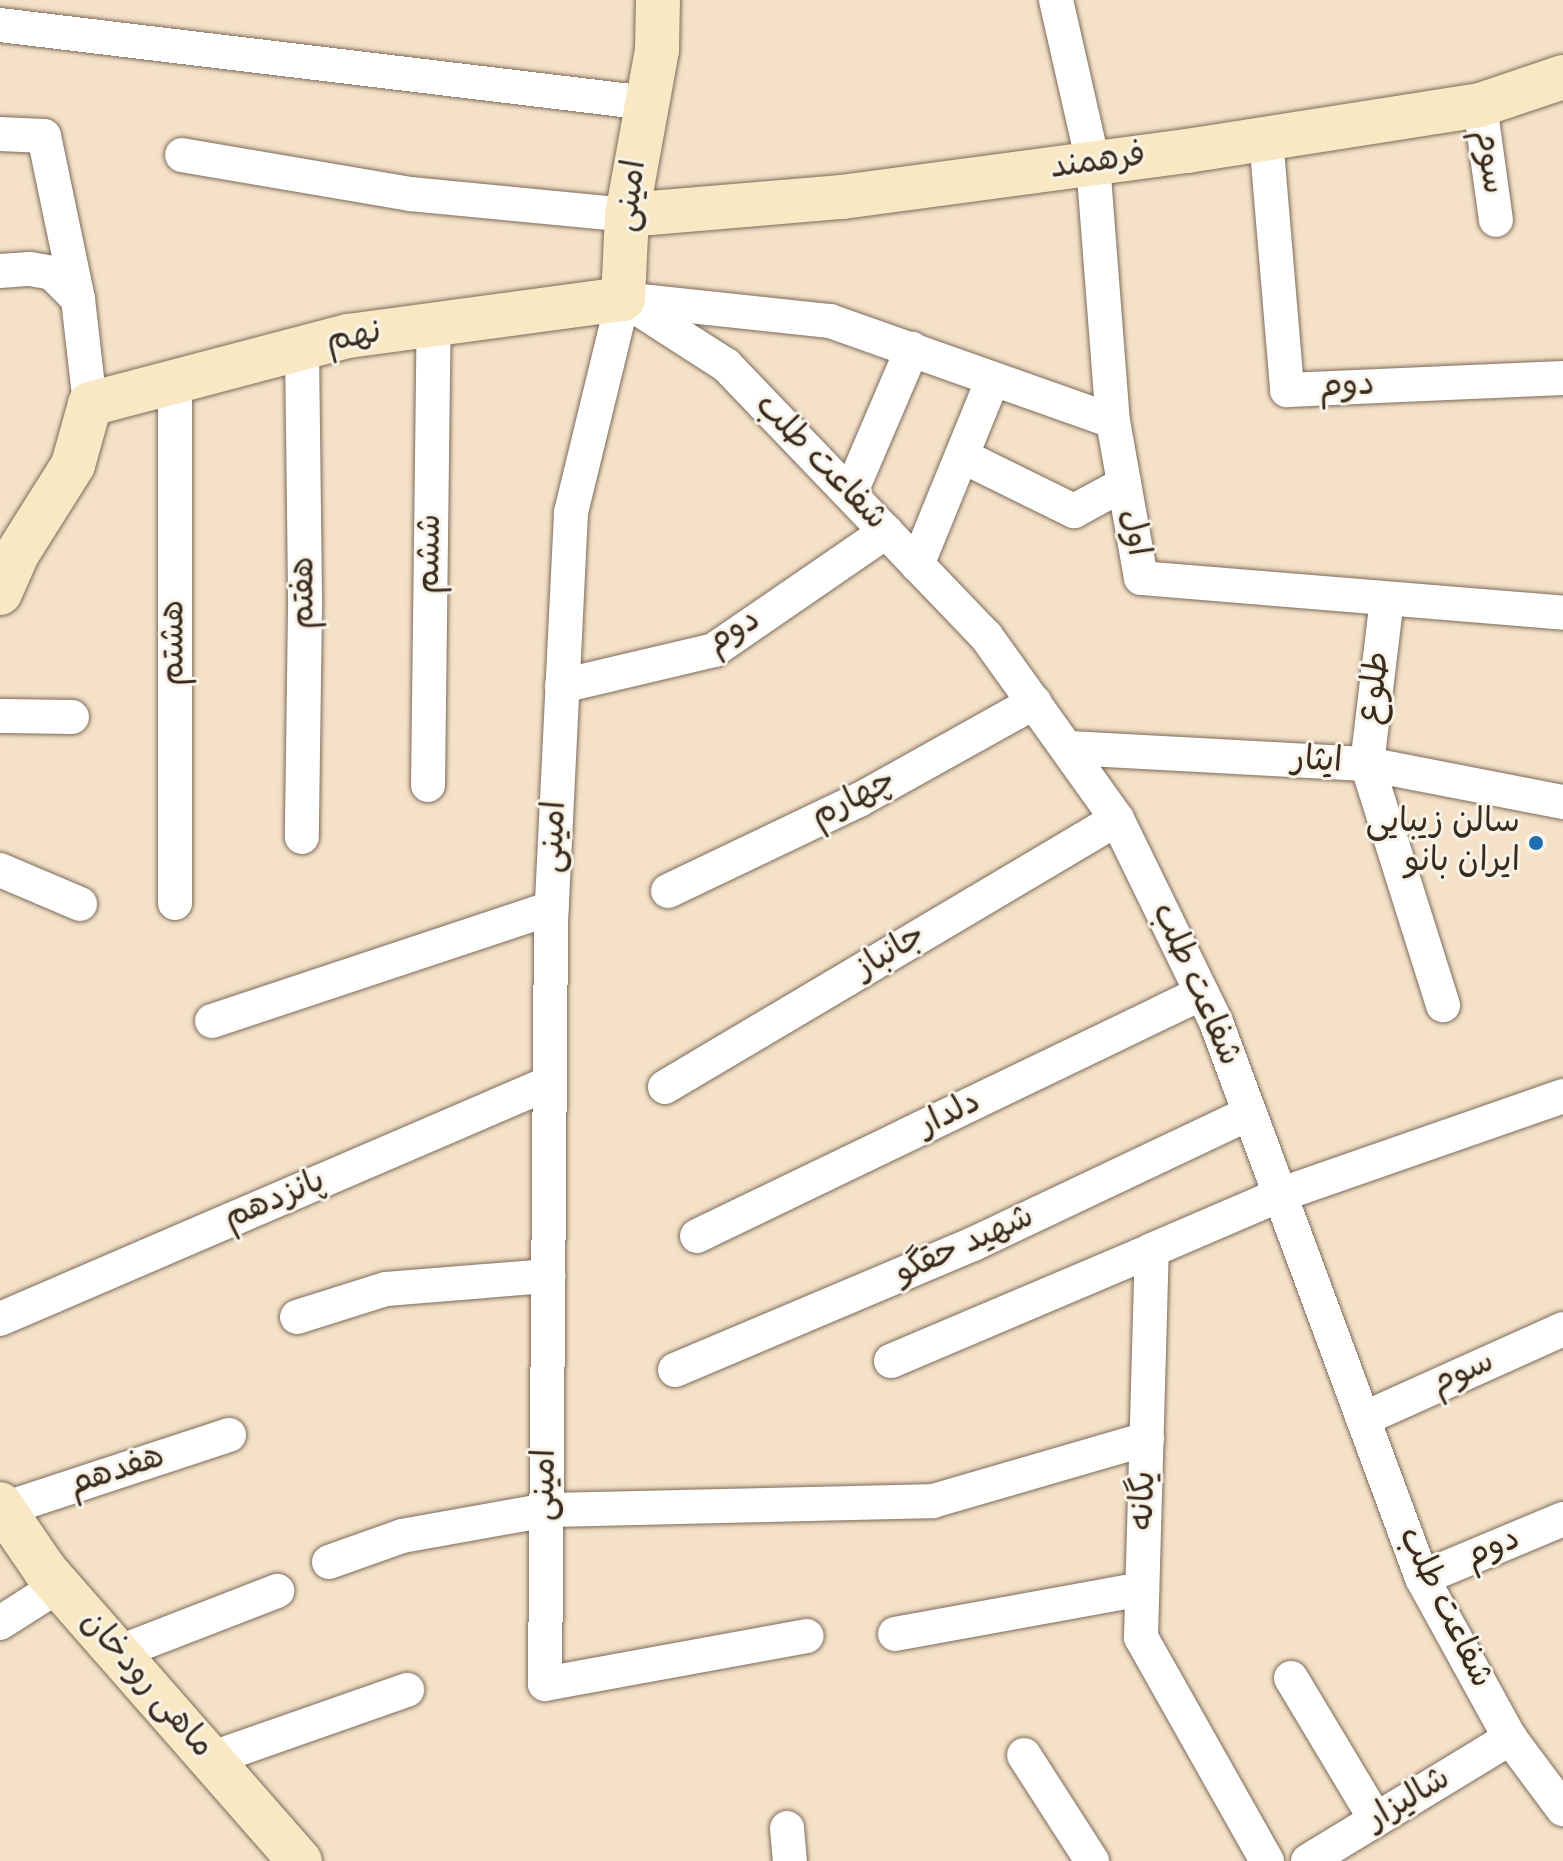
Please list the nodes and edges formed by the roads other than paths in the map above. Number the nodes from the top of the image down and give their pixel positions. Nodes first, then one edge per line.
1 (658, 0) edge
2 (1056, 0) edge
3 (0, 25) edge
4 (1563, 77) edge
5 (647, 103) junction
6 (1480, 105) junction
7 (0, 134) edge
8 (1266, 138) junction
9 (182, 155) dead end
10 (1093, 163) junction
11 (627, 215) junction
12 (1496, 220) dead end
13 (0, 271) edge
14 (78, 299) junction
15 (623, 299) junction
16 (434, 324) junction
17 (302, 348) junction
18 (912, 349) junction
19 (1563, 378) edge
20 (993, 379) junction
21 (175, 382) junction
22 (90, 404) junction
23 (1113, 421) junction
24 (962, 456) junction
25 (1124, 484) junction
26 (850, 494) junction
27 (886, 532) junction
28 (917, 565) junction
29 (0, 593) edge
30 (1387, 599) junction
31 (1563, 613) edge
32 (562, 686) junction
33 (1035, 702) junction
34 (0, 716) edge
35 (72, 717) dead end
36 (1068, 748) junction
37 (1367, 764) junction
38 (428, 785) dead end
39 (1563, 802) edge
40 (1117, 819) junction
41 (302, 837) dead end
42 (0, 870) edge
43 (668, 891) dead end
44 (175, 903) dead end
45 (80, 904) dead end
46 (552, 908) junction
47 (1202, 993) junction
48 (1443, 1005) dead end
49 (212, 1021) dead end
50 (549, 1083) junction
51 (665, 1087) dead end
52 (1563, 1096) edge
53 (1250, 1113) junction
54 (1282, 1194) junction
55 (697, 1236) dead end
56 (1152, 1250) junction
57 (548, 1276) junction
58 (297, 1317) dead end
59 (0, 1319) edge
60 (1563, 1329) edge
61 (891, 1361) dead end
62 (675, 1370) dead end
63 (1363, 1419) junction
64 (229, 1435) dead end
65 (1147, 1439) junction
66 (2, 1506) edge
67 (546, 1510) junction
68 (1563, 1519) edge
69 (329, 1562) dead end
70 (1422, 1578) junction
71 (58, 1586) junction
72 (1142, 1589) junction
73 (277, 1591) dead end
74 (0, 1623) edge
75 (895, 1634) dead end
76 (807, 1636) dead end
77 (117, 1653) junction
78 (1291, 1678) dead end
79 (407, 1690) dead end
80 (1510, 1738) junction
81 (1024, 1755) dead end
82 (210, 1759) junction
83 (1550, 1768) edge
84 (1563, 1809) edge
85 (1376, 1820) junction
86 (300, 1861) edge
87 (1092, 1861) edge
88 (1267, 1861) edge
89 (1308, 1861) edge

1 - 5 main road, امینی
2 - 10 street, اول
3 - 5 street
4 - 6 main road, فرهمند
5 - 11 main road, امینی
6 - 8 main road, فرهمند
6 - 12 street, سوم
7 - 14 street
8 - 10 main road, فرهمند
8 - 19 street, دوم
9 - 11 street
10 - 11 main road, فرهمند
10 - 23 street, اول
11 - 15 main road, امینی
13 - 14 street
14 - 22 street
15 - 16 main road, نهم
15 - 18 street
15 - 26 street, شفاعت طلب
15 - 32 street, امینی
16 - 17 main road, نهم
16 - 38 street, ششم
17 - 21 main road, نهم
17 - 41 street, هفتم
18 - 20 street
18 - 26 street
20 - 23 street
20 - 24 street
21 - 22 main road, نهم
21 - 44 street, هشتم
22 - 29 main road
23 - 25 street, اول
24 - 25 street
24 - 28 street
25 - 30 street, اول
26 - 27 street, شفاعت طلب
27 - 28 street, شفاعت طلب
27 - 32 street, دوم
28 - 33 street, شفاعت طلب
30 - 31 street, اول
30 - 37 street, طلوع
32 - 46 street, امینی
33 - 36 street, شفاعت طلب
33 - 43 street, چهارم
34 - 35 street
36 - 37 street, ایثار
36 - 40 street, شفاعت طلب
37 - 39 street, ایثار
37 - 48 street, طلوع
40 - 47 street, شفاعت طلب
40 - 51 street, جانباز
42 - 45 street
46 - 49 street
46 - 50 street, امینی
47 - 53 street, شفاعت طلب
47 - 55 street, دلدار
50 - 57 street, امینی
50 - 59 street, پانزدهم
52 - 54 street
53 - 54 street, شفاعت طلب
53 - 62 street, شهید حقگو
54 - 56 street
54 - 63 street, شفاعت طلب
56 - 61 street
56 - 65 street, یگانه
57 - 58 street
57 - 67 street, امینی
60 - 63 street, سوم
63 - 70 street, شفاعت طلب
64 - 66 street, هفدهم
65 - 67 street
65 - 72 street, یگانه
66 - 71 main road, ماهی رودخان
67 - 69 street
67 - 76 street, امینی
68 - 70 street, دوم
70 - 80 street, شفاعت طلب
71 - 74 street
71 - 77 main road, ماهی رودخان
72 - 75 street
72 - 88 street, یگانه
73 - 77 street
77 - 82 main road, ماهی رودخان
78 - 85 street
79 - 82 street
80 - 83 street, شفاعت طلب
80 - 85 street, شالیزار
81 - 87 street
82 - 86 main road, ماهی رودخان
83 - 84 street, شفاعت طلب
85 - 89 street, شالیزار

